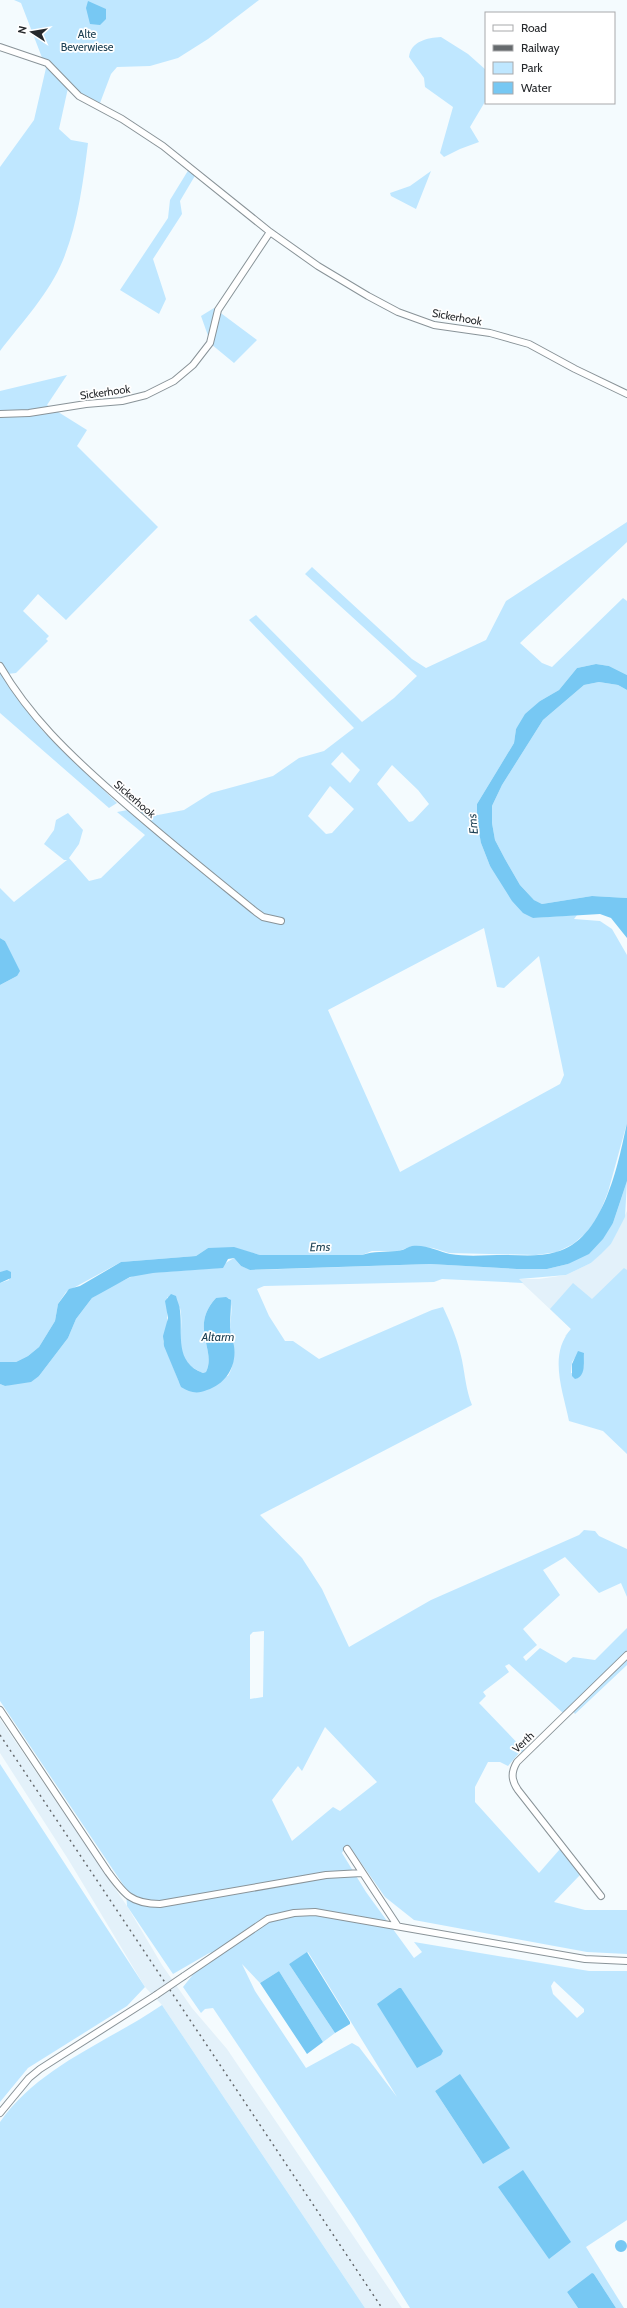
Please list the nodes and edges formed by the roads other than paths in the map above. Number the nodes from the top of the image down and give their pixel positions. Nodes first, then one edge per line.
1 (0, 47) edge
2 (270, 232) junction
3 (627, 394) edge
4 (0, 414) edge
5 (0, 666) edge
6 (281, 921) dead end
7 (627, 1655) edge
8 (0, 1710) edge
9 (347, 1849) dead end
10 (362, 1873) junction
11 (601, 1896) dead end
12 (397, 1925) junction
13 (627, 1961) edge
14 (0, 2113) edge

1 - 2 street, Sickerhook
2 - 3 street, Sickerhook
2 - 4 street, Sickerhook
5 - 6 street, Sickerhook
7 - 11 street, Verth
8 - 10 street
9 - 10 street
10 - 12 street
12 - 13 street
12 - 14 street, bridge

